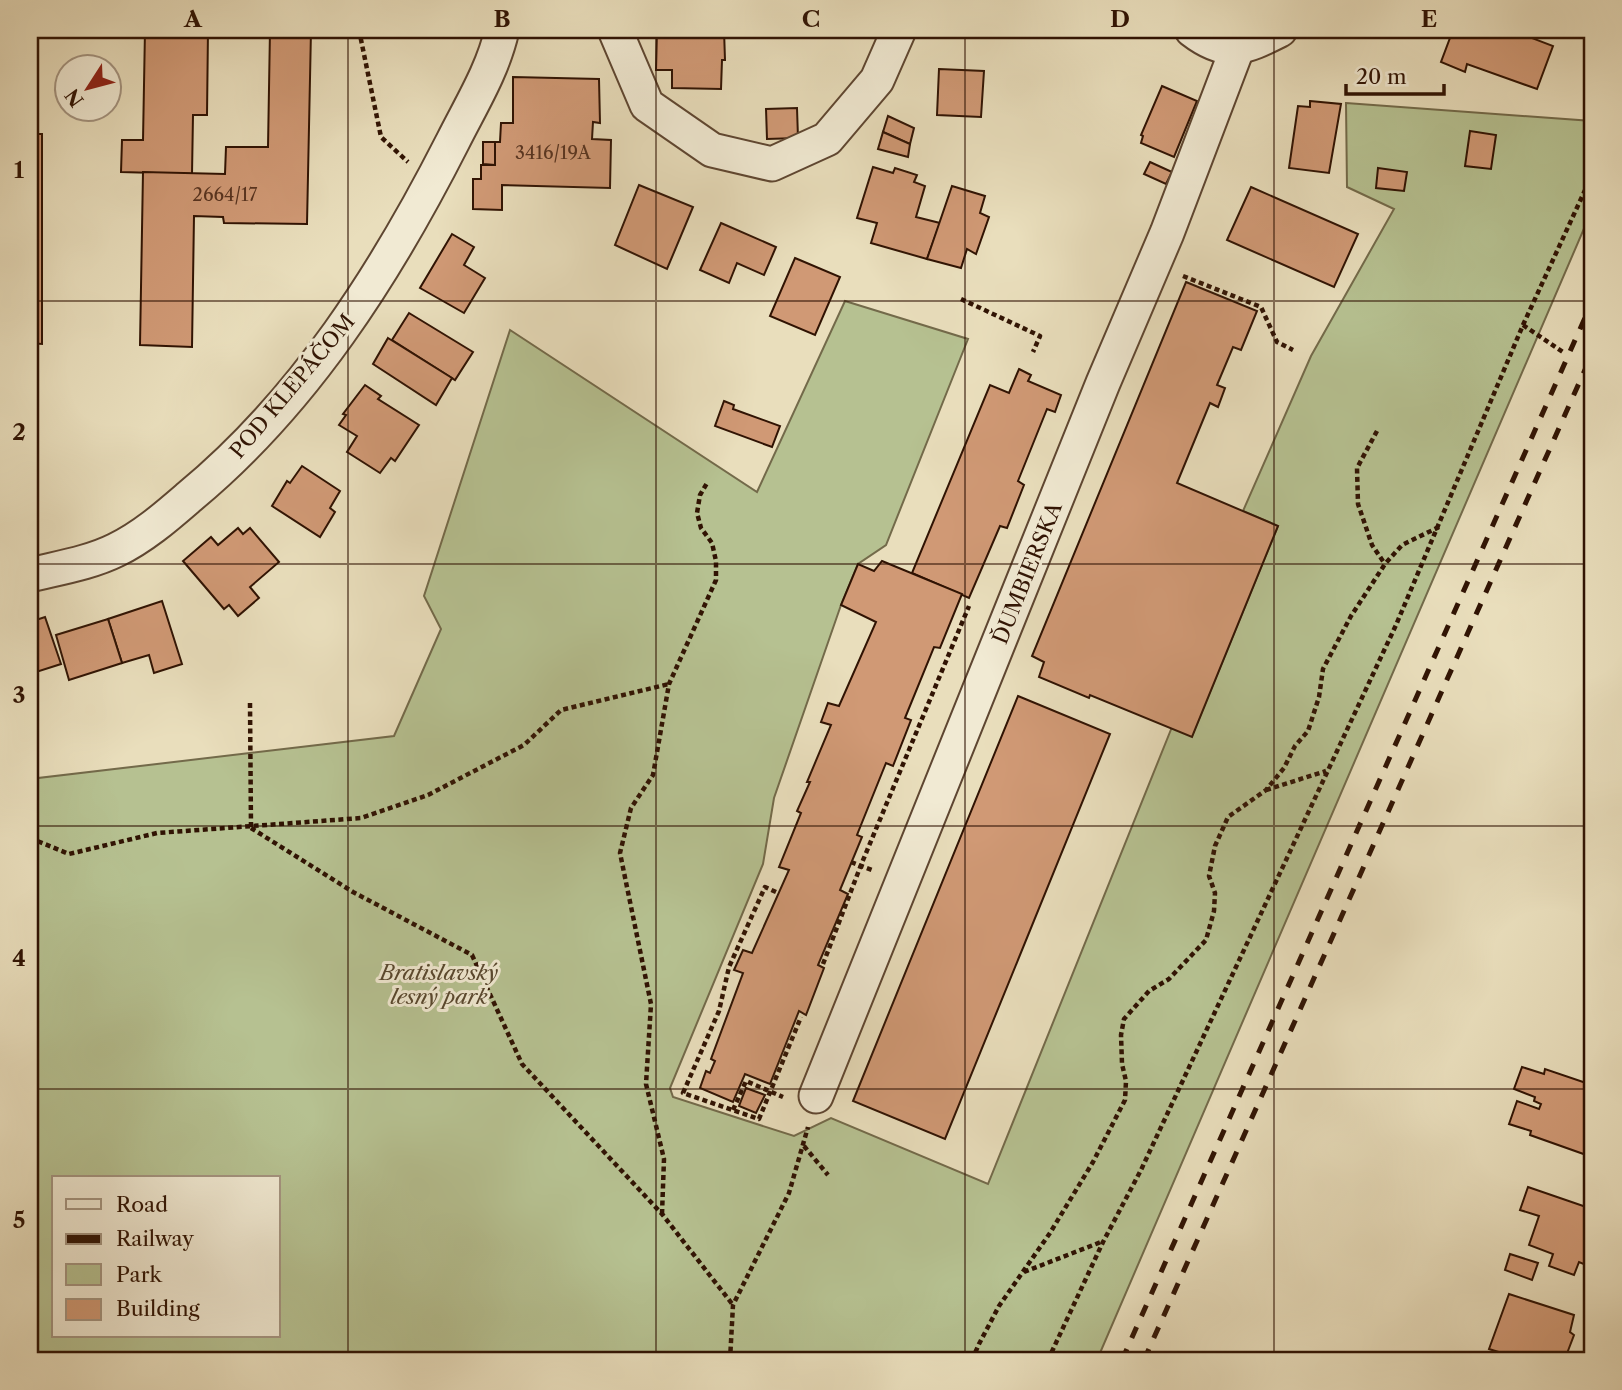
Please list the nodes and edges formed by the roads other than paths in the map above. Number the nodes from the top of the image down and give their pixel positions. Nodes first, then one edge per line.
1 (502, 30) edge
2 (615, 30) edge
3 (899, 30) edge
4 (1192, 30) edge
5 (1280, 30) edge
6 (1237, 49) junction
7 (30, 575) edge
8 (816, 1096) road end

1 - 7 street, POD KLEPÁČOM
2 - 3 street
4 - 6 street
5 - 6 street
6 - 8 street, ĎUMBIERSKA

